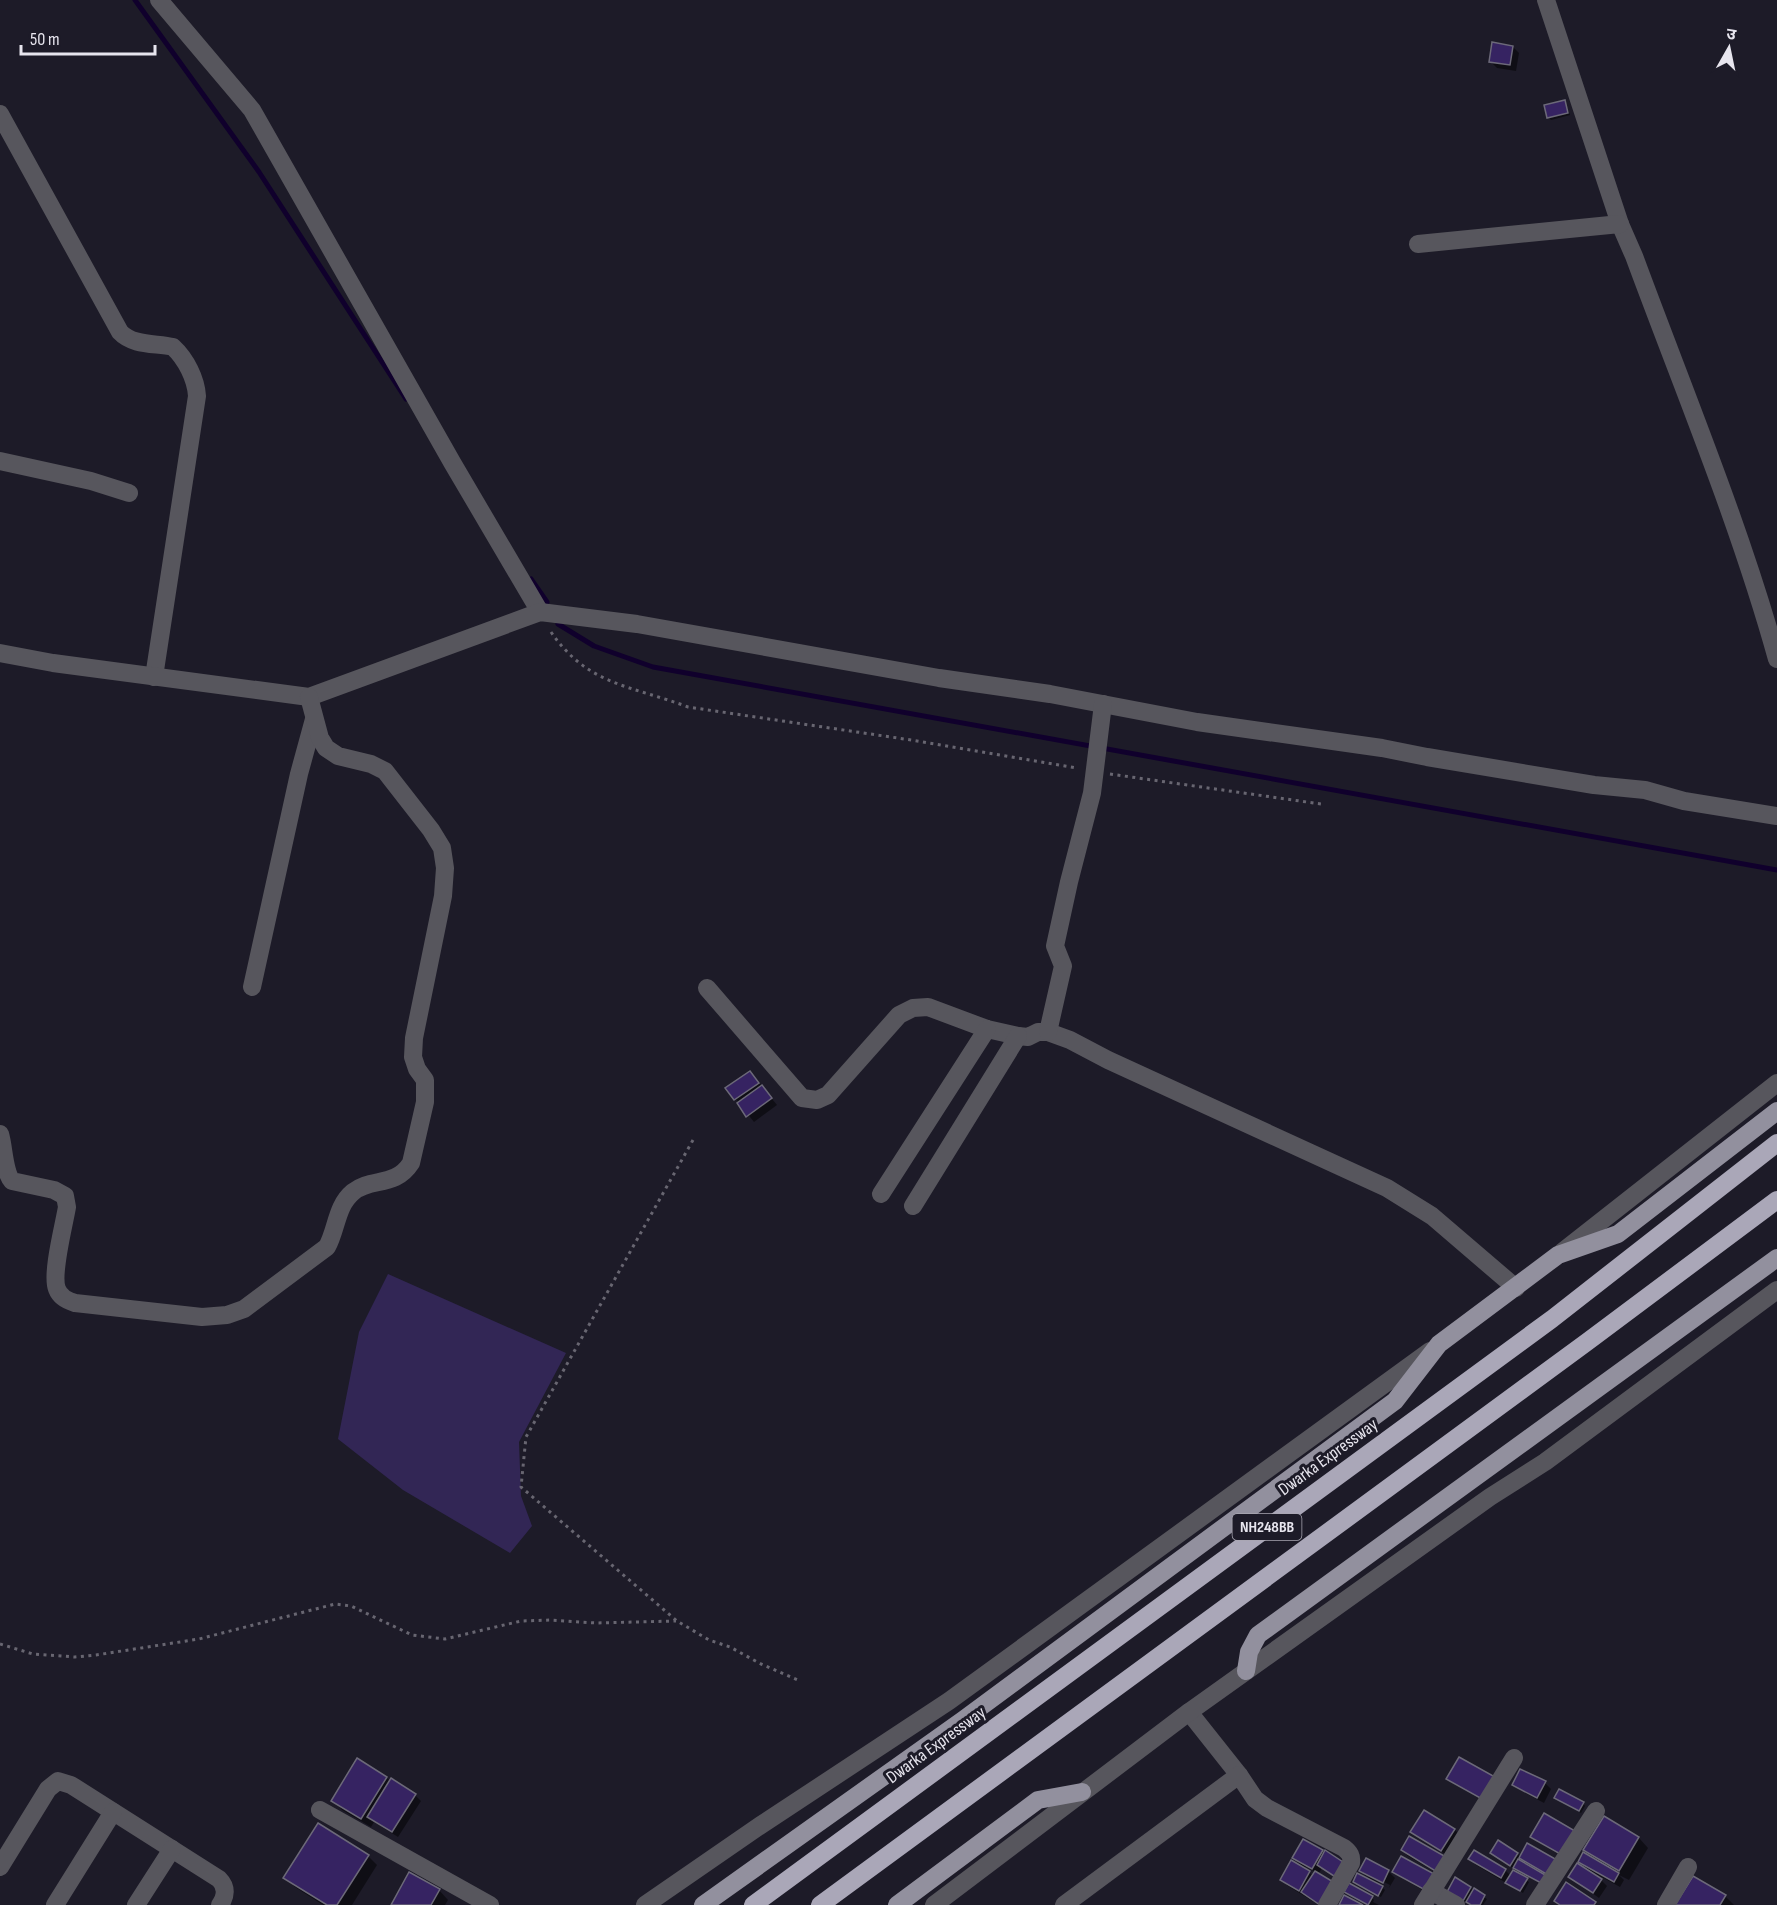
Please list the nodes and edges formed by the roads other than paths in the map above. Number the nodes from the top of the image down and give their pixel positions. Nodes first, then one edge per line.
1 (159, 0) edge
2 (1546, 0) edge
3 (0, 114) edge
4 (1620, 224) junction
5 (1418, 244) dead end
6 (0, 461) edge
7 (129, 493) dead end
8 (540, 612) junction
9 (0, 653) edge
10 (1777, 659) edge
11 (154, 677) junction
12 (309, 697) junction
13 (1103, 704) junction
14 (315, 718) junction
15 (1777, 816) edge
16 (252, 987) dead end
17 (706, 988) dead end
18 (987, 1029) junction
19 (1048, 1032) junction
20 (1018, 1036) junction
21 (1777, 1083) edge
22 (1777, 1111) edge
23 (0, 1134) edge
24 (1777, 1143) edge
25 (881, 1194) dead end
26 (1777, 1200) edge
27 (913, 1206) dead end
28 (1558, 1255) junction
29 (1777, 1258) edge
30 (1516, 1288) junction
31 (1777, 1290) edge
32 (1439, 1344) junction
33 (1246, 1671) junction
34 (1189, 1712) junction
35 (1514, 1758) dead end
36 (1239, 1775) junction
37 (1082, 1792) junction
38 (320, 1810) dead end
39 (1596, 1811) dead end
40 (113, 1812) junction
41 (172, 1849) junction
42 (0, 1867) edge
43 (1688, 1868) dead end
44 (1427, 1898) edge
45 (55, 1905) edge
46 (136, 1905) edge
47 (220, 1905) edge
48 (490, 1905) edge
49 (645, 1905) edge
50 (703, 1905) edge
51 (753, 1905) edge
52 (820, 1905) edge
53 (897, 1905) edge
54 (934, 1905) edge
55 (1064, 1905) edge
56 (1327, 1905) edge
57 (1456, 1905) edge
58 (1535, 1905) edge
59 (1666, 1905) edge

1 - 8 street
2 - 4 street
3 - 11 street
4 - 5 street
4 - 10 street
6 - 7 street
8 - 12 street
8 - 13 street
9 - 11 street
11 - 12 street
12 - 14 street
13 - 15 street
13 - 19 street
14 - 16 street
14 - 23 street
17 - 18 street
18 - 20 street
18 - 25 street
19 - 20 street
19 - 30 street
20 - 27 street
21 - 28 street
22 - 28 main road
24 - 51 highway, Dwarka Expressway / NH248BB
26 - 52 highway, NH248BB
28 - 30 main road
29 - 33 main road
30 - 32 main road
31 - 33 street
32 - 49 street
32 - 50 main road
33 - 34 street
34 - 36 street
34 - 37 street
35 - 44 street
36 - 55 street
36 - 56 street
37 - 53 main road
37 - 54 street
38 - 48 street
39 - 58 street
40 - 41 street
40 - 42 street
40 - 45 street
41 - 46 street
41 - 47 street
43 - 59 street
44 - 57 street

